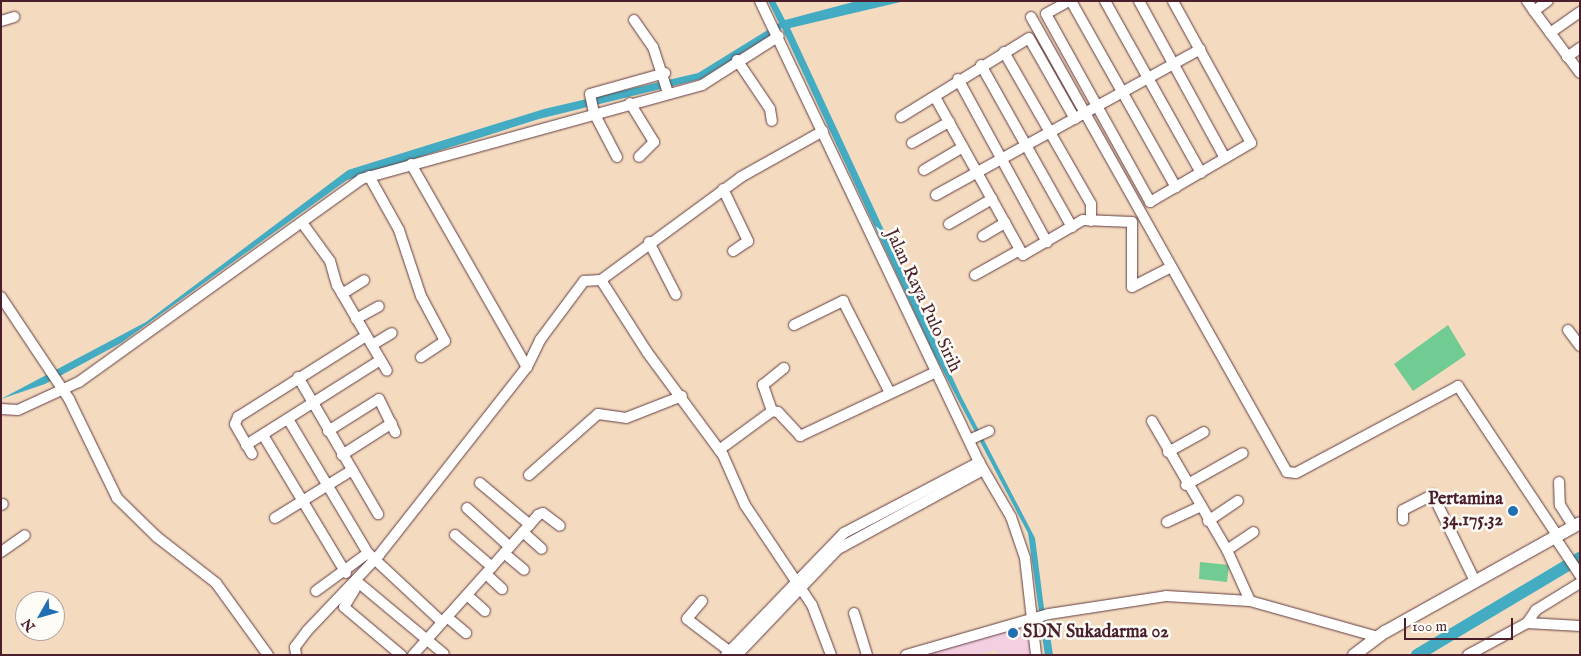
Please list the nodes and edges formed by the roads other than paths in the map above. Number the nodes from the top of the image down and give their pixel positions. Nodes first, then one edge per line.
1 (760, 1) edge
2 (1070, 1) edge
3 (1105, 1) edge
4 (1139, 1) edge
5 (1173, 1) edge
6 (1526, 1) edge
7 (1548, 1) edge
8 (1534, 11) junction
9 (1580, 12) edge
10 (14, 17) dead end
11 (1031, 17) dead end
12 (634, 20) dead end
13 (1, 21) edge
14 (776, 30) junction
15 (1550, 33) junction
16 (1580, 48) edge
17 (1200, 50) junction
18 (1004, 52) junction
19 (1568, 56) junction
20 (737, 60) junction
21 (1174, 64) junction
22 (981, 65) junction
23 (1580, 73) edge
24 (666, 74) junction
25 (1148, 78) junction
26 (958, 80) junction
27 (668, 91) junction
28 (1122, 93) junction
29 (935, 97) junction
30 (630, 103) junction
31 (1098, 107) junction
32 (593, 111) junction
33 (1086, 114) junction
34 (901, 117) dead end
35 (1074, 120) junction
36 (772, 121) dead end
37 (949, 122) junction
38 (823, 131) junction
39 (1050, 133) junction
40 (912, 143) dead end
41 (1026, 146) junction
42 (963, 147) junction
43 (617, 157) dead end
44 (639, 157) dead end
45 (1225, 158) junction
46 (1002, 159) junction
47 (410, 164) junction
48 (924, 170) dead end
49 (1201, 172) junction
50 (977, 173) junction
51 (369, 176) junction
52 (1176, 187) junction
53 (723, 189) junction
54 (936, 195) dead end
55 (992, 199) junction
56 (1091, 221) junction
57 (303, 224) junction
58 (949, 224) dead end
59 (1006, 224) junction
60 (1072, 227) junction
61 (983, 236) dead end
62 (649, 242) junction
63 (1047, 242) junction
64 (1020, 250) junction
65 (732, 251) dead end
66 (1172, 266) junction
67 (975, 275) dead end
68 (364, 280) dead end
69 (601, 280) junction
70 (342, 294) junction
71 (676, 296) dead end
72 (1, 297) edge
73 (379, 306) dead end
74 (356, 318) junction
75 (794, 325) dead end
76 (1568, 330) dead end
77 (392, 333) dead end
78 (369, 341) junction
79 (1580, 346) edge
80 (421, 357) dead end
81 (379, 361) junction
82 (527, 367) junction
83 (784, 368) dead end
84 (387, 371) dead end
85 (936, 372) junction
86 (298, 377) junction
87 (62, 388) junction
88 (889, 391) junction
89 (682, 396) junction
90 (312, 402) junction
91 (1, 409) edge
92 (772, 412) junction
93 (288, 419) junction
94 (1152, 421) dead end
95 (328, 431) junction
96 (1204, 432) dead end
97 (263, 434) junction
98 (719, 450) junction
99 (1168, 452) junction
100 (1243, 452) dead end
101 (342, 455) junction
102 (981, 466) junction
103 (352, 470) junction
104 (529, 475) dead end
105 (1559, 482) dead end
106 (480, 483) dead end
107 (1186, 485) junction
108 (327, 486) junction
109 (914, 495) junction
110 (303, 501) junction
111 (924, 501) junction
112 (1238, 501) dead end
113 (902, 506) junction
114 (1199, 507) junction
115 (467, 508) dead end
116 (378, 514) dead end
117 (275, 518) dead end
118 (1403, 520) dead end
119 (1208, 521) junction
120 (1167, 522) dead end
121 (1576, 525) edge
122 (560, 526) dead end
123 (527, 529) junction
124 (1254, 532) dead end
125 (25, 535) dead end
126 (455, 535) dead end
127 (1555, 536) junction
128 (542, 549) dead end
129 (507, 550) junction
130 (1227, 550) junction
131 (1, 552) edge
132 (374, 558) junction
133 (524, 570) dead end
134 (489, 571) junction
135 (346, 573) junction
136 (1579, 573) edge
137 (795, 580) junction
138 (1475, 581) junction
139 (1580, 583) edge
140 (360, 584) junction
141 (502, 589) dead end
142 (316, 591) dead end
143 (467, 595) junction
144 (702, 601) dead end
145 (1250, 601) junction
146 (485, 611) dead end
147 (854, 613) dead end
148 (1040, 617) junction
149 (445, 620) junction
150 (1527, 623) junction
151 (1580, 626) edge
152 (466, 633) dead end
153 (1378, 637) junction
154 (427, 639) junction
155 (444, 654) edge
156 (730, 654) edge
157 (268, 655) edge
158 (296, 655) edge
159 (401, 655) edge
160 (413, 655) edge
161 (831, 655) edge
162 (867, 655) edge
163 (906, 655) edge
164 (1036, 655) edge
165 (1354, 655) edge
166 (1468, 655) edge

1 - 14 street, Jalan Raya Pulo Sirih
2 - 28 street
2 - 31 street
3 - 25 street
4 - 21 street
5 - 17 street
6 - 8 street
7 - 8 street
8 - 15 street
9 - 15 street
10 - 13 street
11 - 33 street
12 - 24 street
14 - 20 street
14 - 38 street, Jalan Raya Pulo Sirih
15 - 19 street
16 - 19 street
17 - 21 street
17 - 45 street
18 - 22 street
18 - 35 street
18 - 39 street
19 - 23 street
20 - 27 street
20 - 36 street
21 - 25 street
21 - 45 street
22 - 26 street
22 - 41 street
24 - 27 street
24 - 32 street
25 - 28 street
25 - 49 street
26 - 29 street
26 - 46 street
27 - 30 street
28 - 31 street
28 - 52 street
29 - 34 street
29 - 37 street
30 - 32 street
30 - 44 street
31 - 33 street
31 - 52 street
32 - 43 street
32 - 47 street
33 - 35 street
33 - 66 street
35 - 39 street
37 - 40 street
37 - 42 street
38 - 53 street
38 - 85 street, Jalan Raya Pulo Sirih
39 - 41 street
39 - 56 street
41 - 46 street
41 - 60 street
42 - 48 street
42 - 50 street
45 - 49 street
46 - 50 street
46 - 63 street
47 - 51 street
47 - 82 street
49 - 52 street
50 - 54 street
50 - 55 street
51 - 57 street
51 - 80 street
53 - 62 street
53 - 65 street
55 - 58 street
55 - 59 street
56 - 60 street
56 - 66 street
57 - 70 street
57 - 87 street
59 - 61 street
59 - 64 street
60 - 63 street
62 - 69 street
62 - 71 street
63 - 64 street
64 - 67 street
66 - 127 street
68 - 70 street
69 - 82 street
69 - 89 street
70 - 74 street
72 - 87 street
73 - 74 street
74 - 78 street
75 - 88 street
76 - 79 street
77 - 78 street
78 - 81 street
78 - 86 street
81 - 84 street
81 - 90 street
82 - 132 street
83 - 92 street
85 - 88 street
85 - 102 street, Jalan Raya Pulo Sirih
86 - 90 street
86 - 97 street
87 - 91 street
87 - 157 street
88 - 92 street
89 - 98 street
89 - 104 street
90 - 93 street
90 - 95 street
92 - 98 street
93 - 97 street
93 - 108 street
94 - 99 street
95 - 101 street
95 - 101 street
96 - 99 street
97 - 110 street
98 - 137 street
99 - 107 street
100 - 107 street
101 - 103 street
102 - 109 street
102 - 111 street
102 - 148 street, Jalan Raya Pulo Sirih
103 - 108 street
103 - 116 street
105 - 121 street
106 - 123 street
107 - 114 street
108 - 110 street
108 - 132 street
109 - 111 street
109 - 113 street
110 - 117 street
110 - 135 street
111 - 113 street
112 - 119 street
113 - 137 street
114 - 119 street
114 - 120 street
115 - 129 street
118 - 138 street
119 - 130 street
121 - 127 main road
122 - 123 street
123 - 128 street
123 - 129 street
124 - 130 street
125 - 131 street
126 - 134 street
127 - 136 street
127 - 138 main road
129 - 133 street
129 - 134 street
130 - 145 street
132 - 135 street
132 - 140 street
132 - 149 street
132 - 158 street
134 - 141 street
134 - 143 street
135 - 142 street
137 - 156 street
137 - 161 street
138 - 153 main road
139 - 150 street
140 - 154 street
140 - 159 street
143 - 146 street
143 - 149 street
144 - 156 street
145 - 148 street
145 - 153 street
147 - 162 street
148 - 163 street
148 - 164 street, Jalan Raya Pulo Sirih
149 - 152 street
149 - 154 street
150 - 151 street
150 - 166 street
153 - 165 main road
154 - 155 street
154 - 160 street

